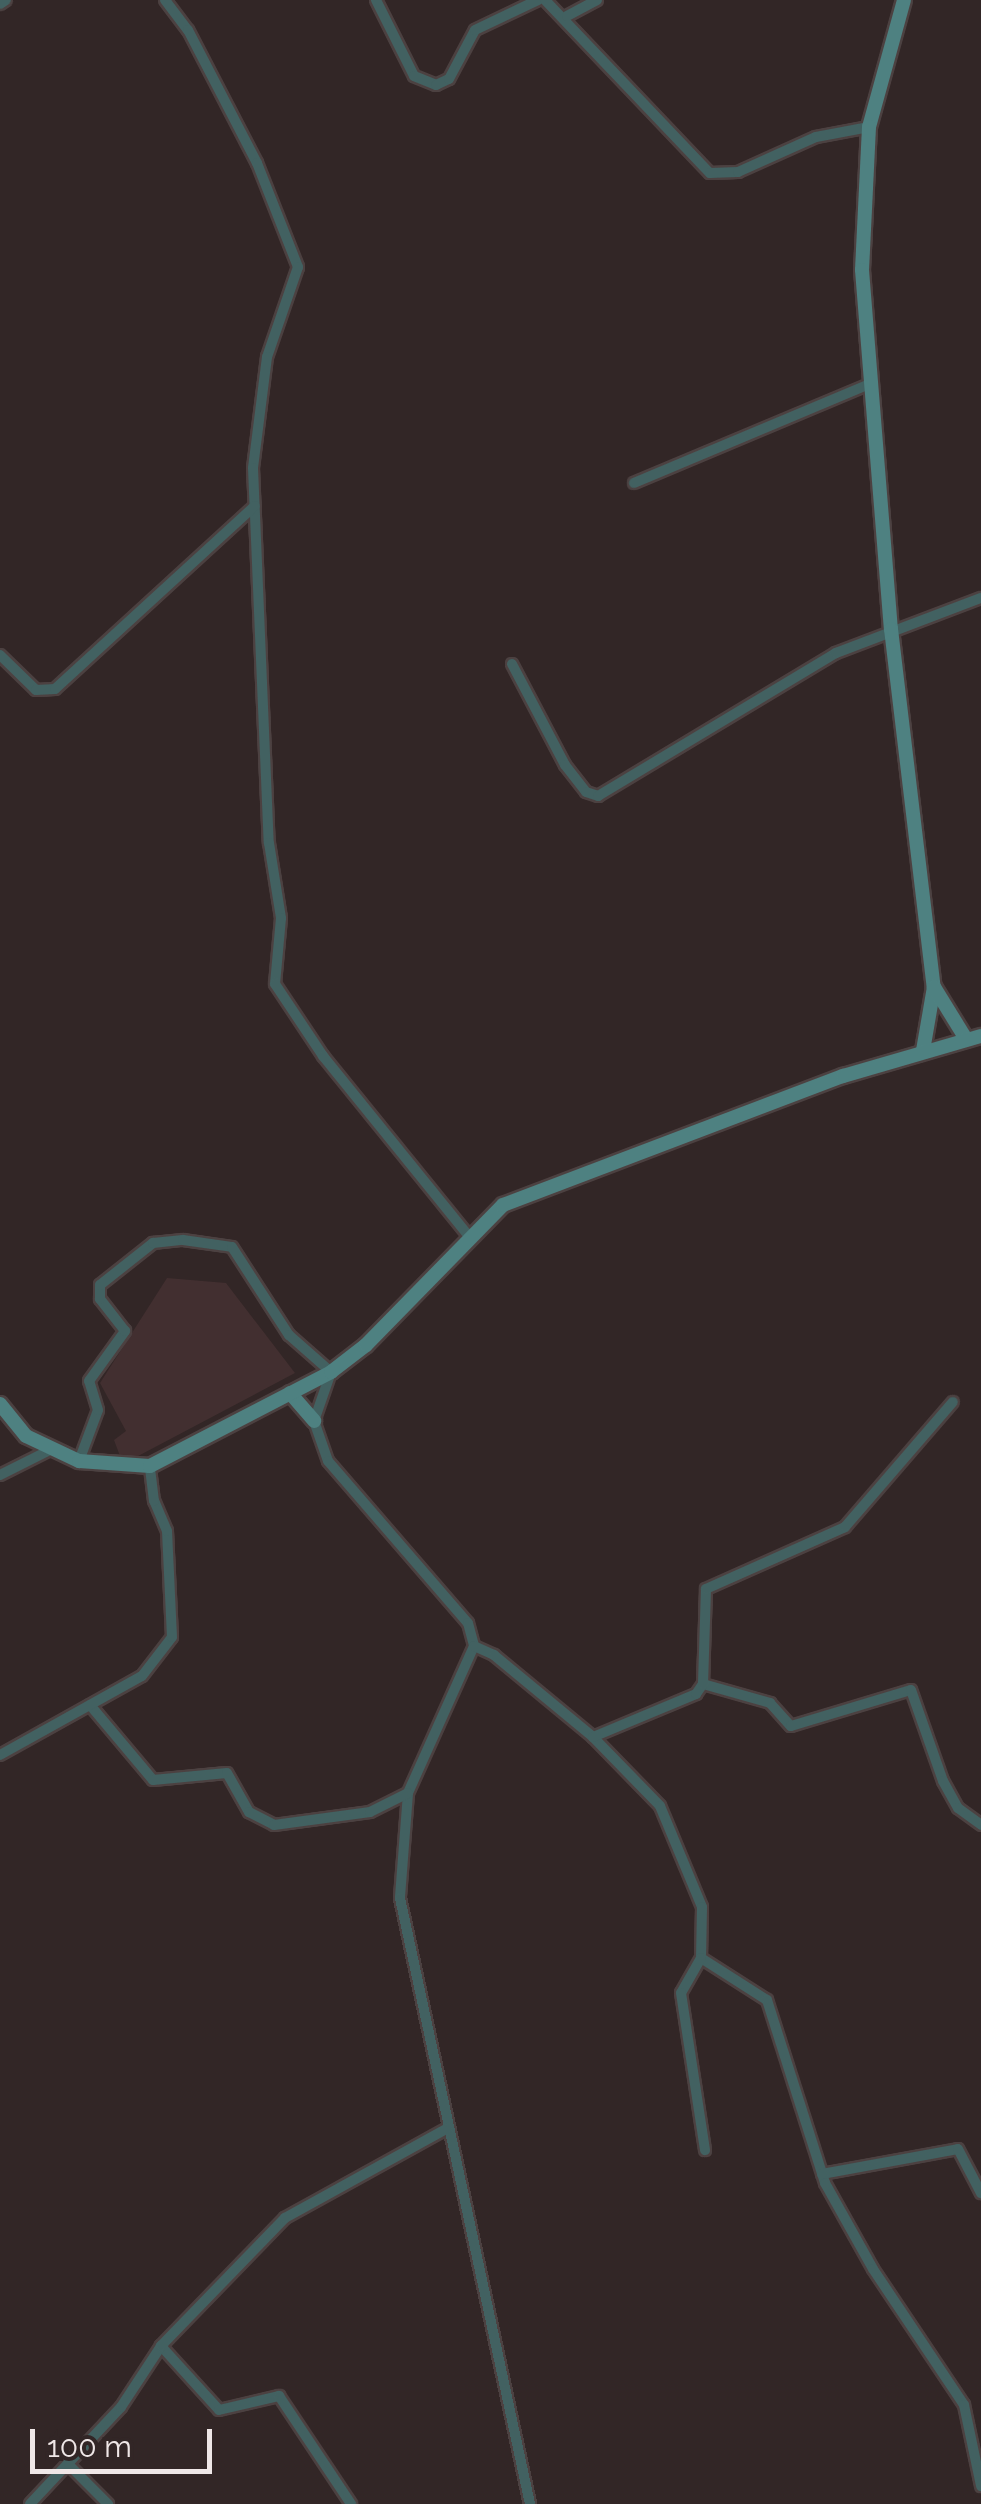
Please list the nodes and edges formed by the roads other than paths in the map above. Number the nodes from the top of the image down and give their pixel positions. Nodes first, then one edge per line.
1 (164, 0) edge
2 (376, 0) edge
3 (542, 0) edge
4 (596, 0) edge
5 (904, 0) edge
6 (567, 16) junction
7 (869, 126) junction
8 (869, 384) junction
9 (634, 483) dead end
10 (255, 506) junction
11 (981, 598) edge
12 (891, 629) junction
13 (0, 655) edge
14 (512, 664) dead end
15 (934, 988) junction
16 (974, 1038) edge
17 (922, 1050) junction
18 (468, 1234) junction
19 (331, 1372) junction
20 (290, 1393) junction
21 (953, 1402) dead end
22 (0, 1404) edge
23 (314, 1421) junction
24 (54, 1448) junction
25 (79, 1461) junction
26 (150, 1466) junction
27 (0, 1476) edge
28 (474, 1646) junction
29 (703, 1684) junction
30 (90, 1705) junction
31 (593, 1737) junction
32 (0, 1755) edge
33 (408, 1793) junction
34 (981, 1825) edge
35 (701, 1958) junction
36 (448, 2128) junction
37 (705, 2150) dead end
38 (822, 2174) junction
39 (981, 2194) edge
40 (161, 2346) junction
41 (70, 2466) junction
42 (981, 2486) edge
43 (30, 2504) edge
44 (108, 2504) edge
45 (351, 2504) edge
46 (530, 2504) edge

1 - 10 street
2 - 3 street
3 - 6 street
4 - 6 street
5 - 7 street
6 - 7 street
7 - 8 street
8 - 9 street
8 - 12 street
10 - 13 street
10 - 18 street
11 - 12 street
12 - 14 street
12 - 15 street
15 - 16 street
15 - 17 street
16 - 17 street
17 - 18 street
18 - 19 street
19 - 20 street
19 - 23 street
19 - 25 street
20 - 23 street
20 - 26 street
21 - 29 street
22 - 24 street
23 - 28 street
24 - 25 street
24 - 27 street
25 - 26 street
26 - 30 street
28 - 31 street
28 - 33 street
29 - 31 street
29 - 34 street
30 - 32 street
30 - 33 street
31 - 35 street
33 - 36 street
35 - 37 street
35 - 38 street
36 - 40 street
36 - 46 street
38 - 39 street
38 - 42 street
40 - 41 street
40 - 45 street
41 - 43 street
41 - 44 street

